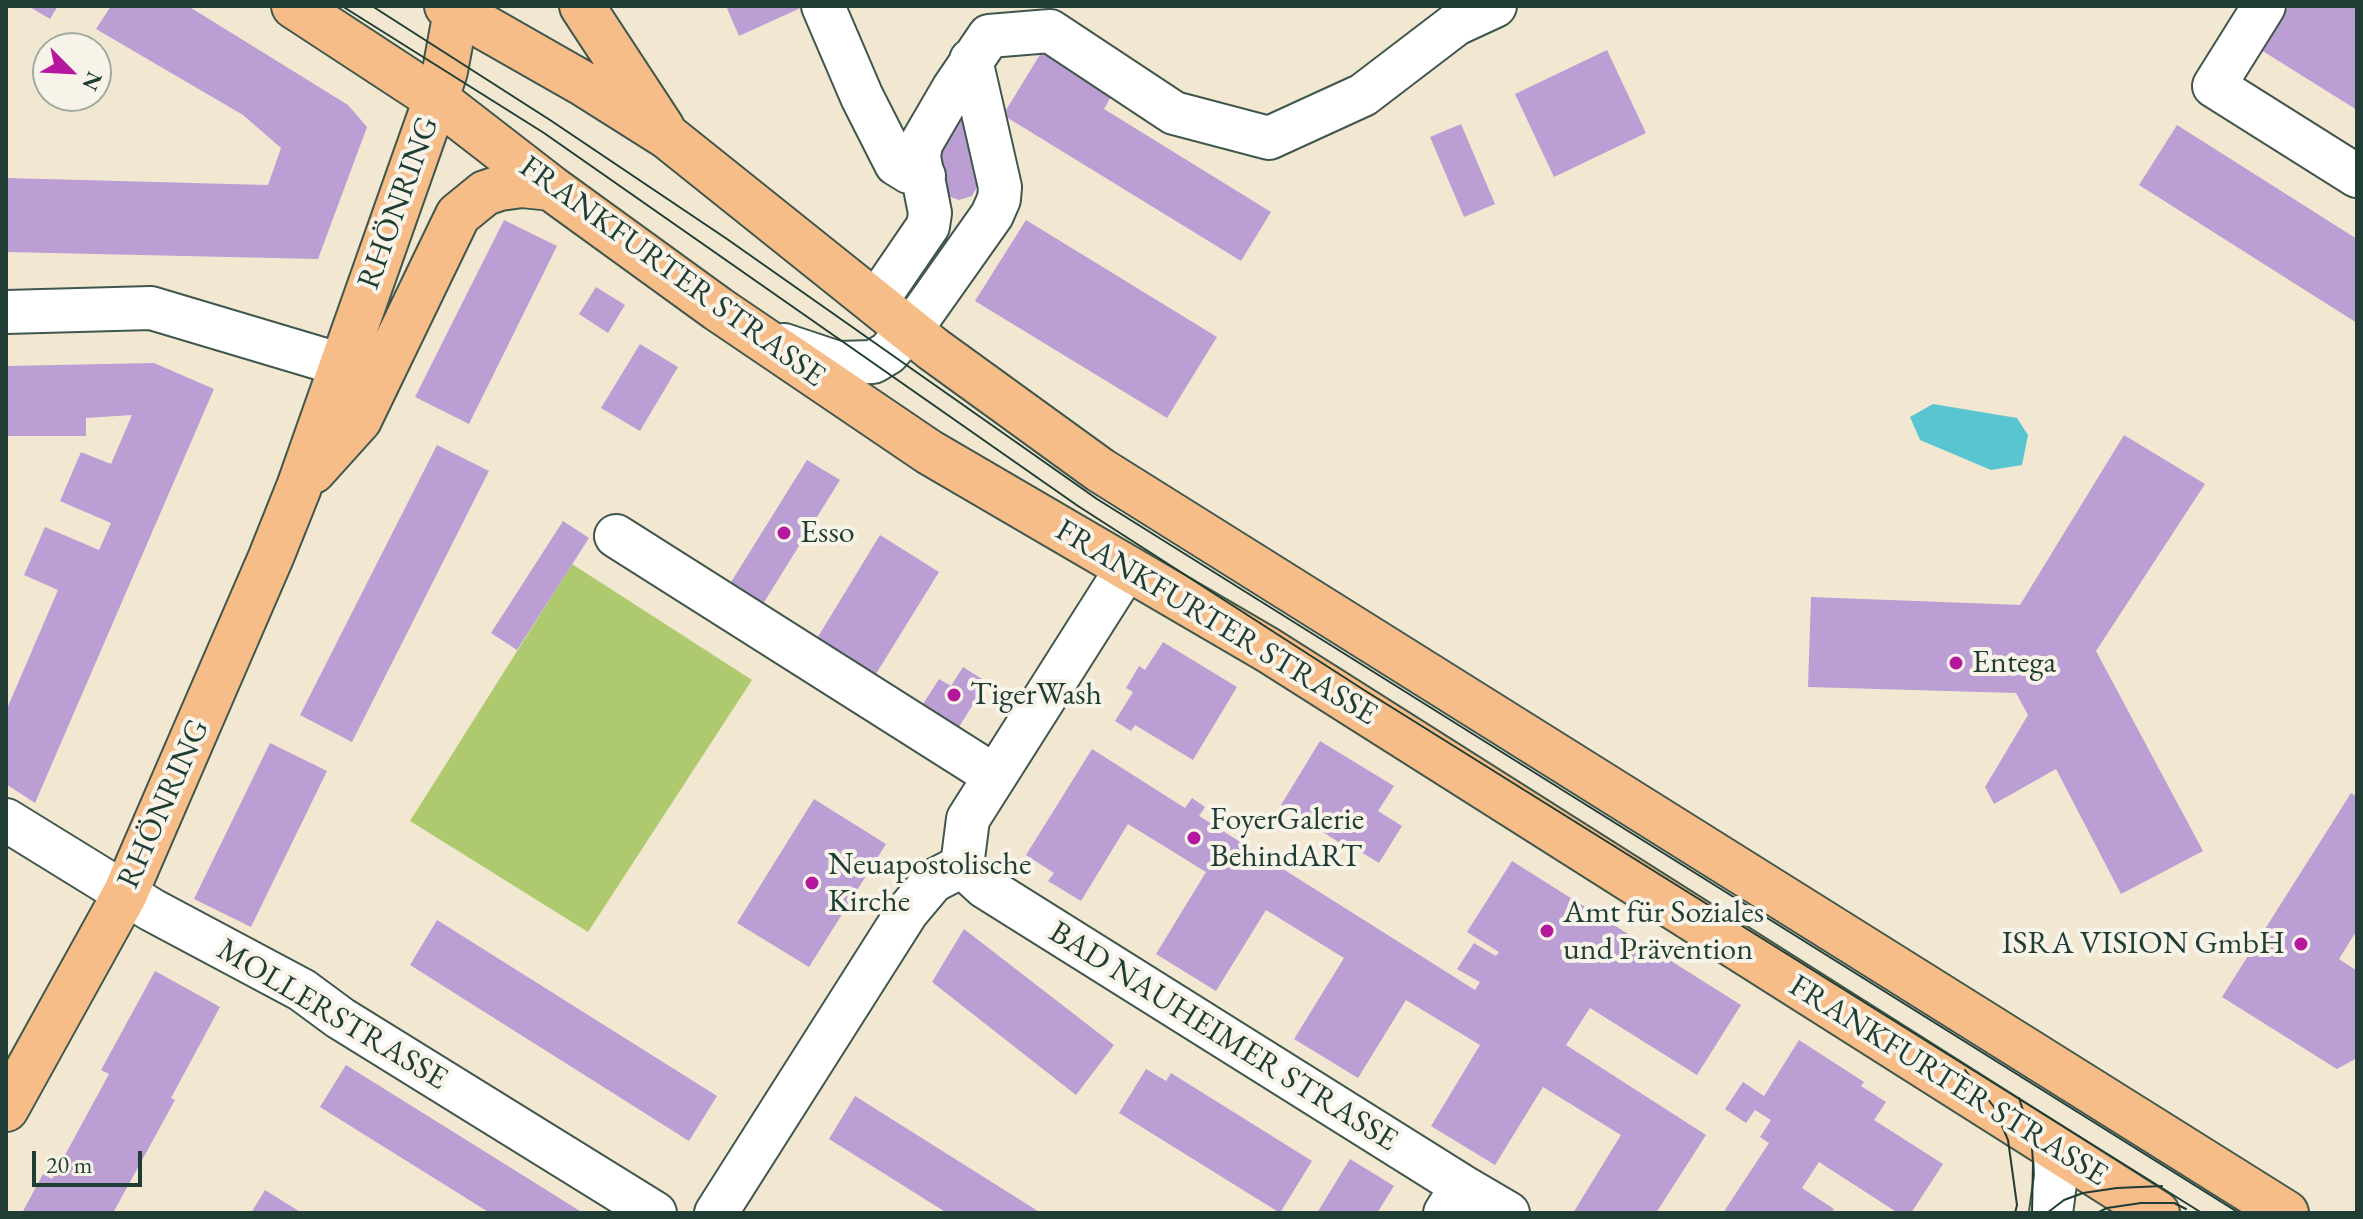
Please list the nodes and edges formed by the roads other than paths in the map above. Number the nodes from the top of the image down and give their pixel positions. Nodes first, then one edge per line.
1 (294, 6) edge
2 (582, 6) edge
3 (823, 6) edge
4 (1495, 6) edge
5 (2264, 6) edge
6 (454, 8) edge
7 (978, 34) edge
8 (436, 99) junction
9 (668, 137) junction
10 (924, 176) junction
11 (2357, 176) edge
12 (551, 188) junction
13 (876, 302) junction
14 (6, 312) edge
15 (909, 331) junction
16 (757, 335) junction
17 (342, 365) junction
18 (299, 487) junction
19 (616, 536) dead end
20 (1127, 568) junction
21 (995, 776) junction
22 (6, 820) edge
23 (962, 866) junction
24 (125, 894) junction
25 (6, 1109) edge
26 (2055, 1150) junction
27 (1453, 1200) edge
28 (655, 1213) edge
29 (716, 1213) edge
30 (1508, 1213) edge
31 (2051, 1213) edge
32 (2157, 1213) edge
33 (2286, 1213) edge

1 - 8 main road, FRANKFURTER STRASSE
2 - 9 main road, FRANKFURTER STRASSE
3 - 10 street
4 - 7 street
5 - 11 street
6 - 8 main road, RHÖNRING
6 - 9 main road, FRANKFURTER STRASSE
7 - 10 street
7 - 15 street
8 - 12 main road, FRANKFURTER STRASSE
8 - 17 main road, RHÖNRING
9 - 13 main road, FRANKFURTER STRASSE
10 - 13 street
12 - 16 main road, FRANKFURTER STRASSE
12 - 18 main road, RHÖNRING
13 - 15 main road, FRANKFURTER STRASSE
14 - 17 street
15 - 16 street
15 - 33 main road, FRANKFURTER STRASSE
16 - 20 main road, FRANKFURTER STRASSE
17 - 18 main road, RHÖNRING
18 - 24 main road, RHÖNRING
19 - 21 street
20 - 21 street
20 - 26 main road, FRANKFURTER STRASSE
21 - 23 street
22 - 24 street, MOLLERSTRASSE
23 - 27 street, BAD NAUHEIMER STRASSE
23 - 29 street
24 - 25 main road, RHÖNRING
24 - 28 street, MOLLERSTRASSE
26 - 31 street
26 - 32 main road, FRANKFURTER STRASSE
27 - 30 street, BAD NAUHEIMER STRASSE

